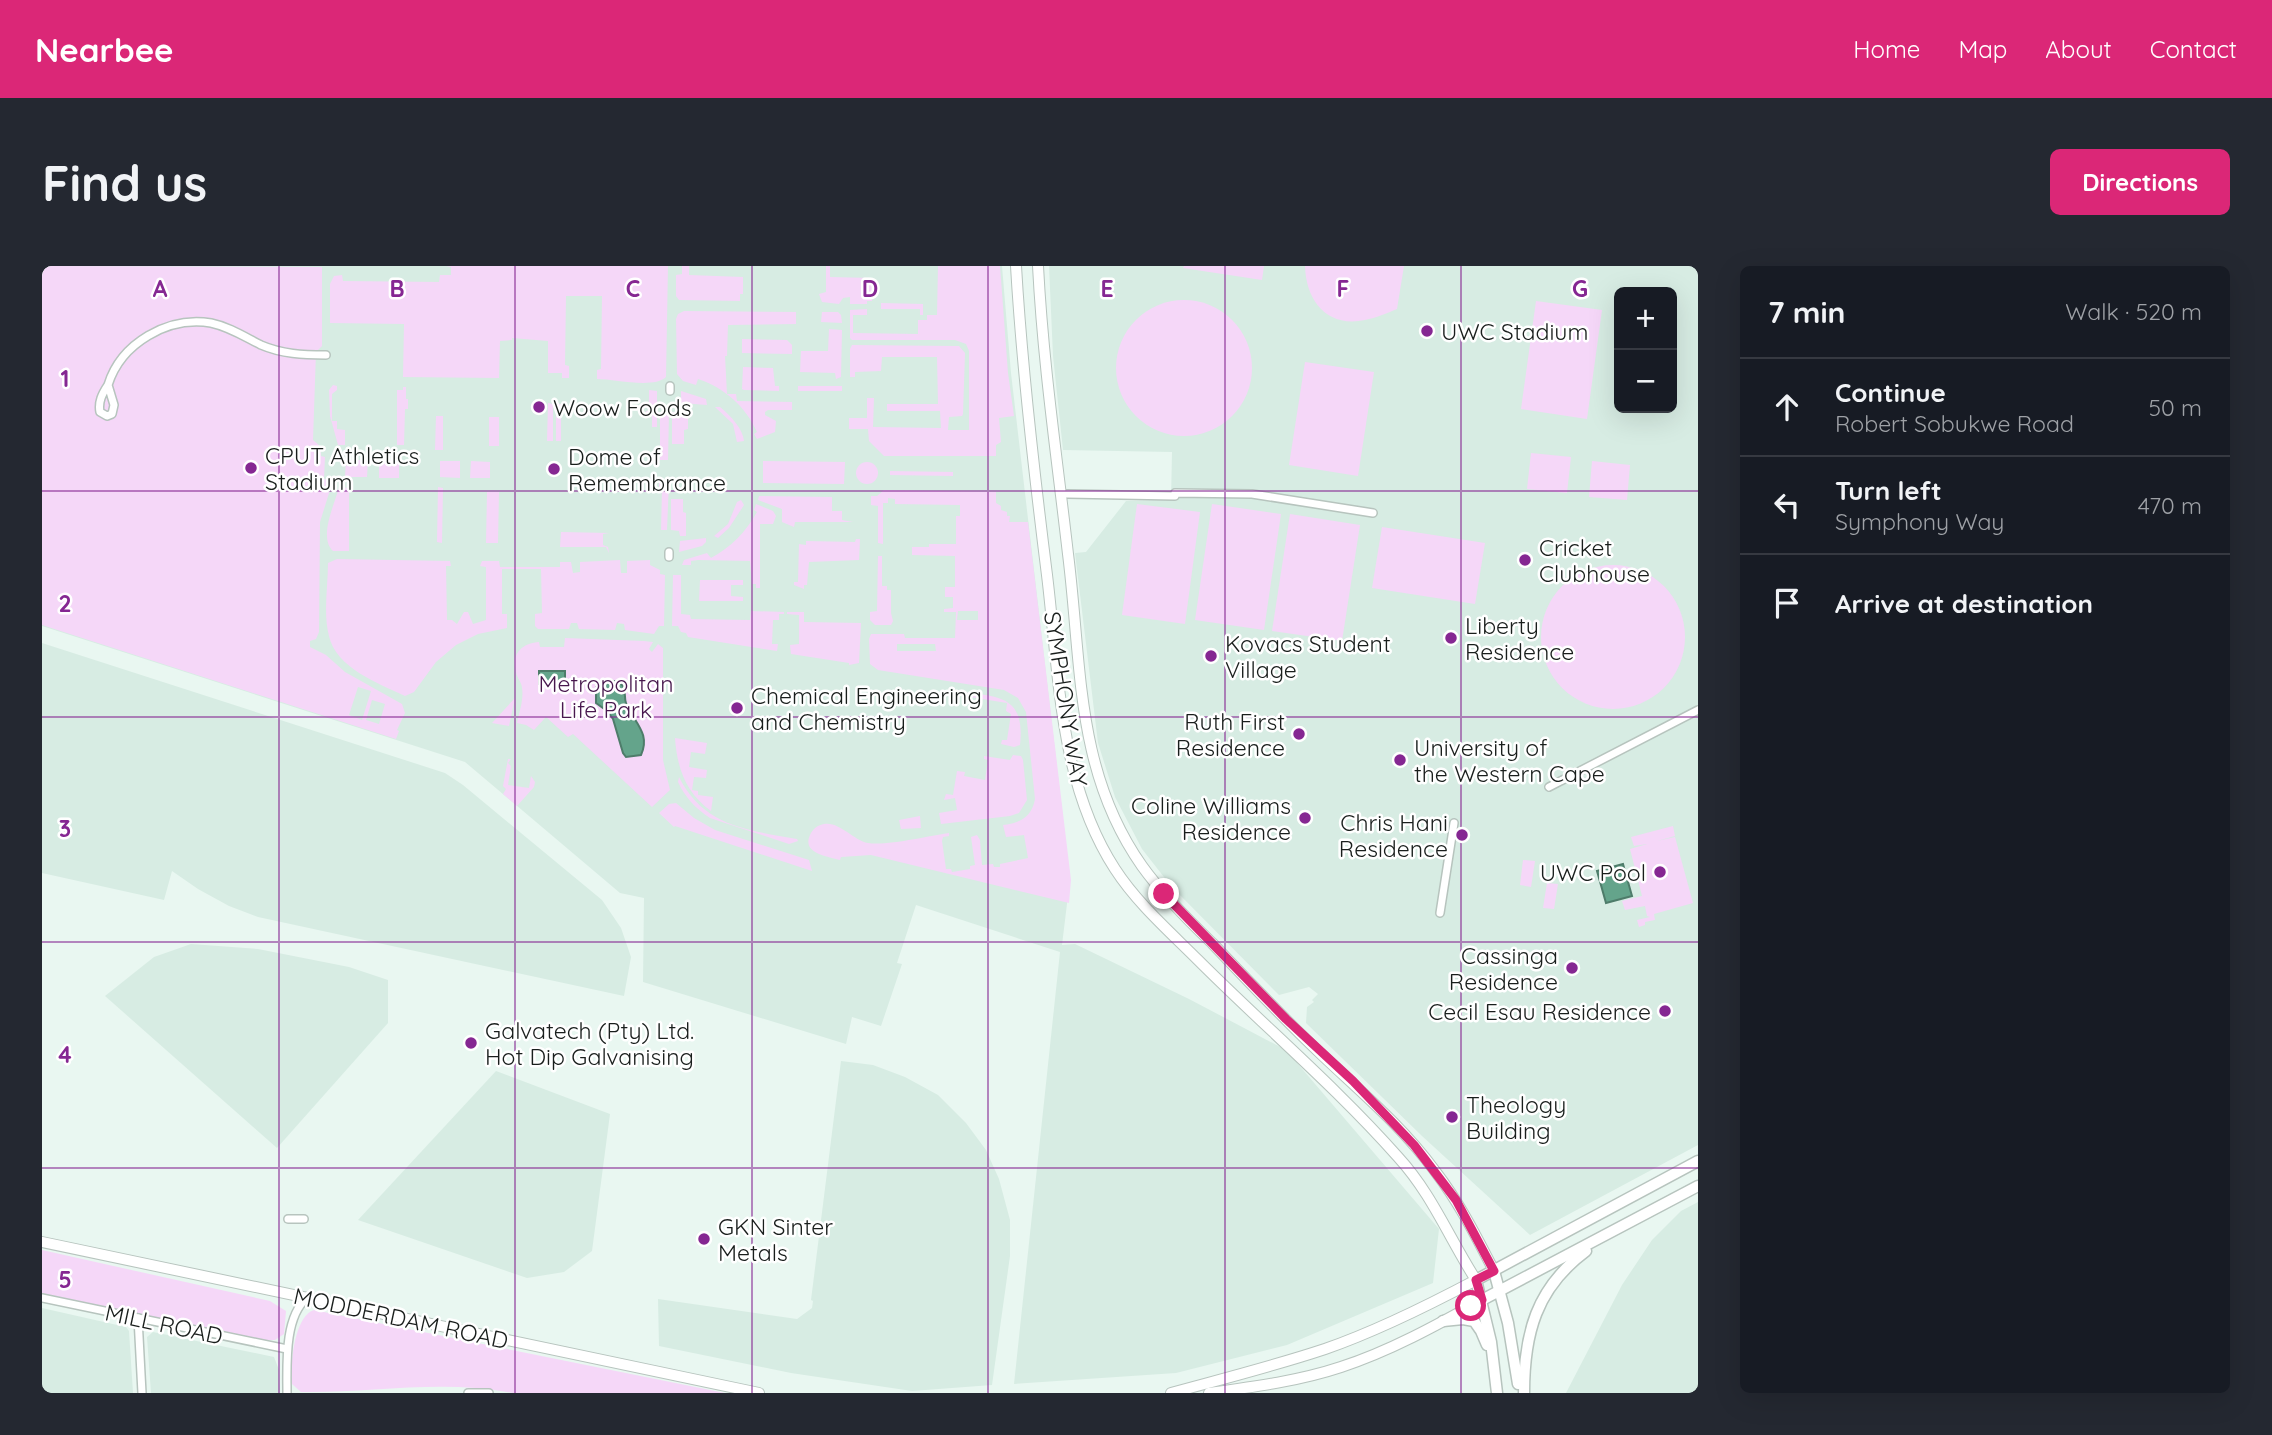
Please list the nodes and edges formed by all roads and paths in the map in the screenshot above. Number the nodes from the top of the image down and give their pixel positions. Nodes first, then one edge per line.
1 (1016, 266) edge
2 (1038, 266) edge
3 (326, 355) dead end
4 (108, 385) dead end
5 (1067, 494) dead end
6 (1373, 513) dead end
7 (1698, 710) edge
8 (1549, 787) dead end
9 (1454, 823) dead end
10 (1440, 913) dead end
11 (1698, 1161) edge
12 (1676, 1173) junction
13 (1693, 1189) edge
14 (288, 1219) dead end
15 (304, 1219) dead end
16 (1613, 1231) junction
17 (42, 1242) edge
18 (1494, 1271) junction
19 (1476, 1280) junction
20 (1500, 1291) junction
21 (292, 1295) junction
22 (42, 1298) edge
23 (307, 1298) junction
24 (1482, 1300) junction
25 (298, 1306) junction
26 (138, 1318) junction
27 (1443, 1321) junction
28 (287, 1349) junction
29 (1495, 1368) junction
30 (142, 1393) edge
31 (287, 1393) edge
32 (468, 1393) edge
33 (489, 1393) edge
34 (759, 1393) edge
35 (1171, 1393) edge
36 (1209, 1393) edge
37 (1497, 1393) edge
38 (1521, 1393) edge

1 - 19 main road, SYMPHONY WAY
2 - 18 main road, SYMPHONY WAY
3 - 4 street
5 - 6 street
7 - 8 street
9 - 10 street
11 - 12 main road
12 - 13 main road
12 - 18 main road
13 - 16 main road
14 - 15 street
16 - 20 main road
16 - 38 main road
17 - 21 main road, MODDERDAM ROAD
18 - 19 main road
18 - 20 main road
19 - 24 main road
19 - 35 main road
20 - 24 main road
20 - 38 main road
21 - 23 main road, MODDERDAM ROAD
21 - 25 street
22 - 26 street, MILL ROAD
23 - 25 street
23 - 34 main road, MODDERDAM ROAD
24 - 27 main road
24 - 29 main road
25 - 28 street
26 - 28 street, MILL ROAD
26 - 30 street
27 - 29 main road
27 - 36 main road
28 - 31 street
29 - 37 main road
32 - 33 street

